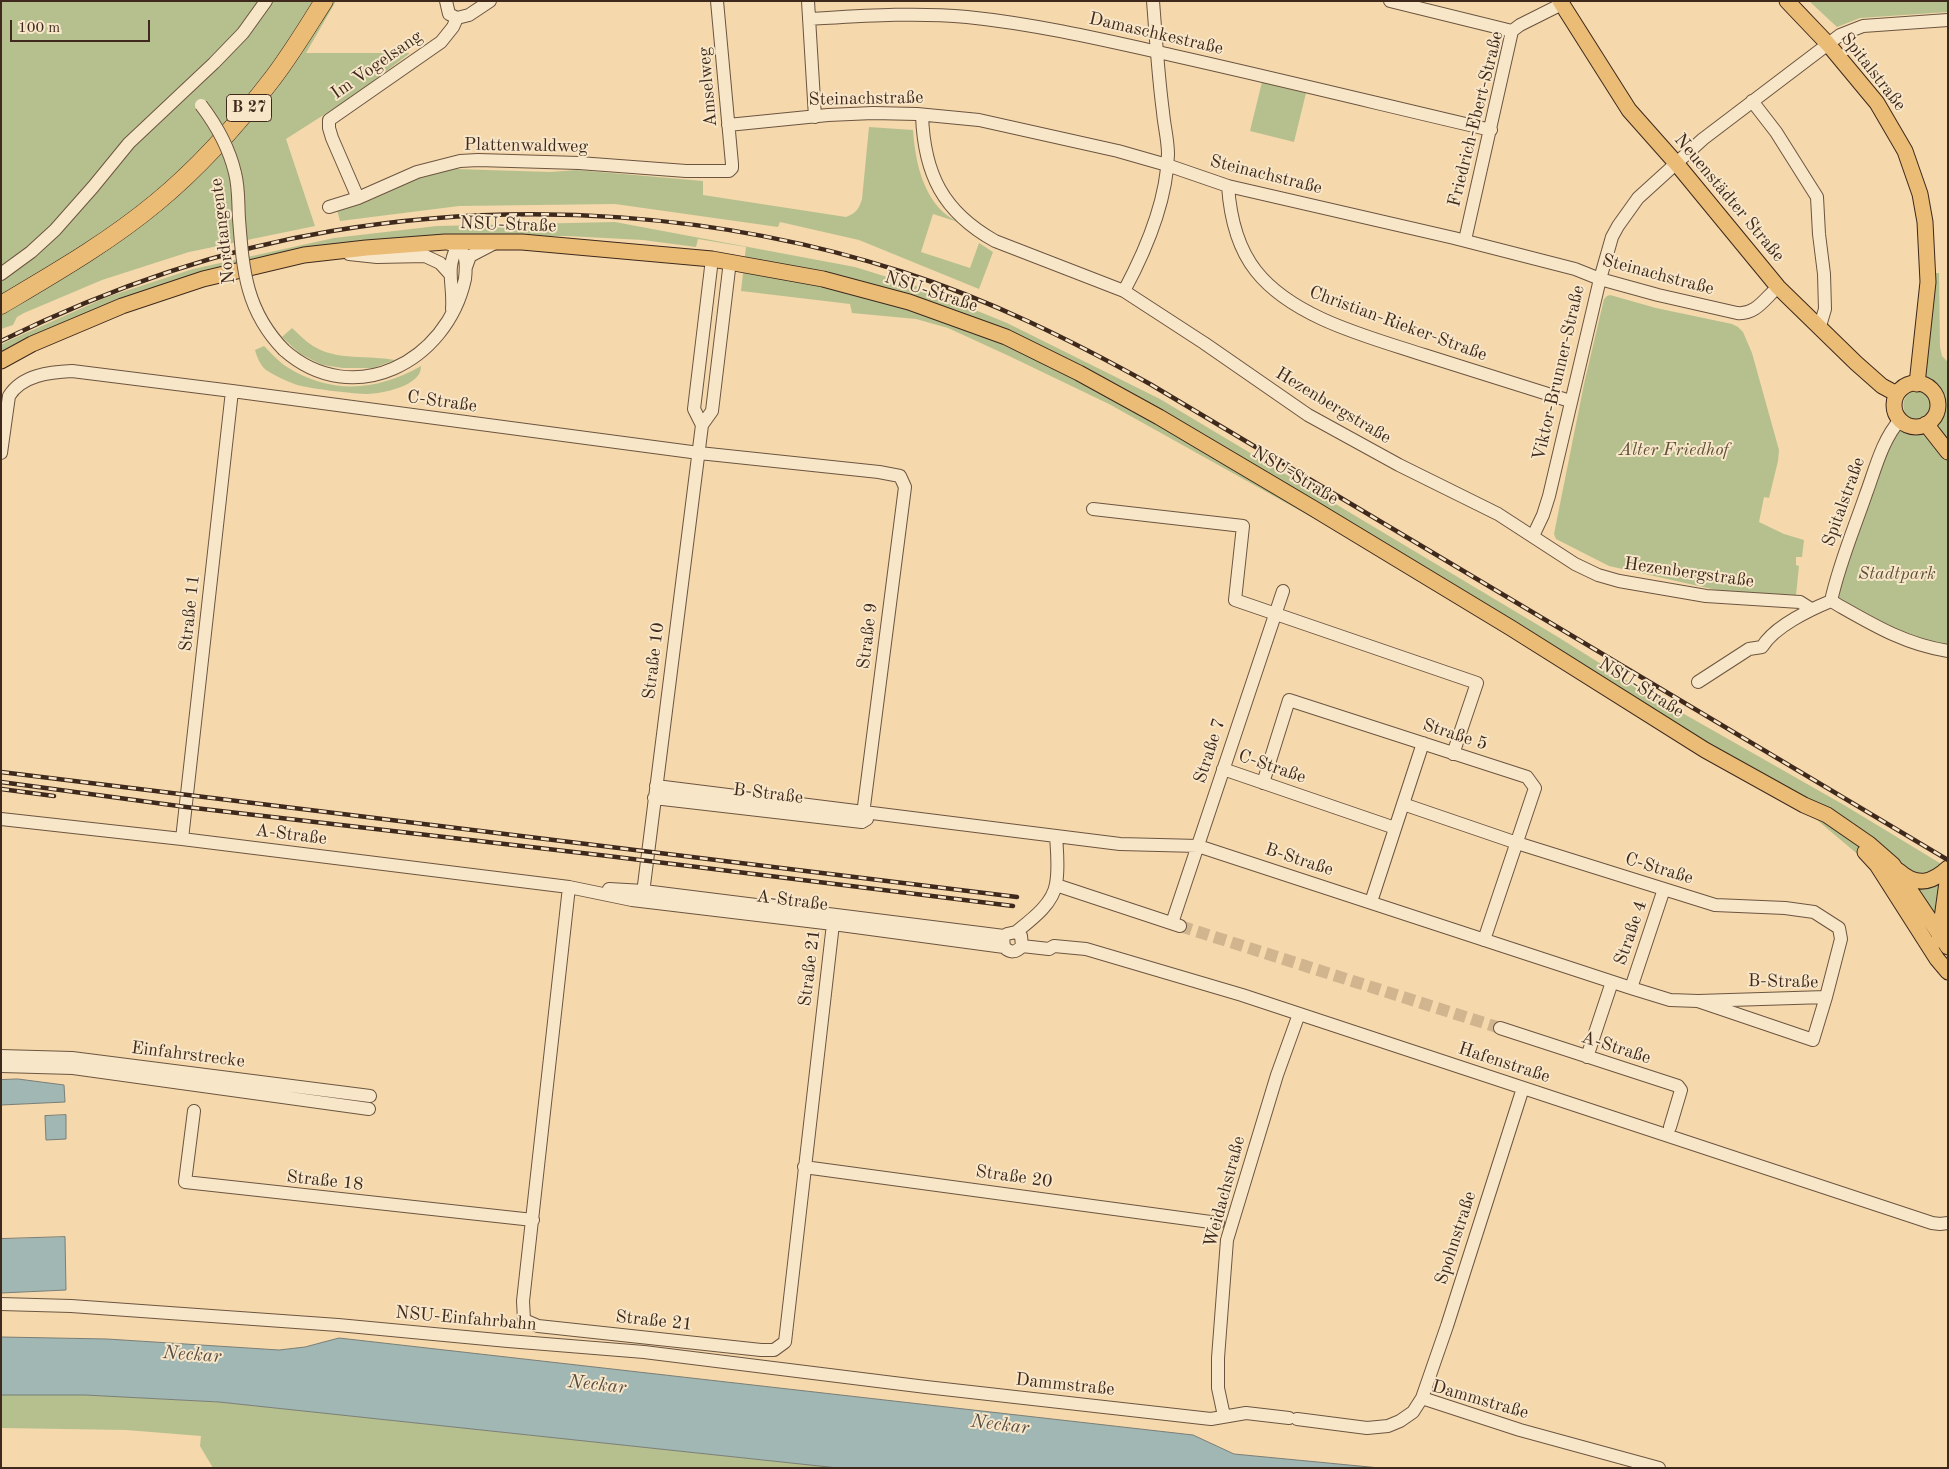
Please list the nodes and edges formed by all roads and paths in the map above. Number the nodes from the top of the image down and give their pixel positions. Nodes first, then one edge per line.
1 (266, 1) edge
2 (324, 1) edge
3 (446, 1) edge
4 (490, 1) edge
5 (717, 1) edge
6 (808, 1) edge
7 (1153, 1) edge
8 (1390, 1) edge
9 (1787, 1) edge
10 (1561, 3) edge
11 (1412, 4) edge
12 (457, 18) junction
13 (808, 19) junction
14 (1948, 20) edge
15 (1512, 32) junction
16 (1828, 44) junction
17 (1158, 52) junction
18 (187, 89) junction
19 (1752, 101) junction
20 (922, 115) junction
21 (815, 117) junction
22 (728, 125) junction
23 (1491, 130) junction
24 (1676, 163) junction
25 (1167, 165) junction
26 (731, 170) joint
27 (1228, 186) junction
28 (358, 198) junction
29 (329, 208) dead end
30 (1465, 240) junction
31 (501, 242) junction
32 (457, 243) junction
33 (332, 252) junction
34 (712, 259) junction
35 (730, 261) junction
36 (466, 267) junction
37 (1, 274) edge
38 (450, 274) junction
39 (1600, 279) junction
40 (1778, 287) junction
41 (1124, 291) junction
42 (1, 305) edge
43 (451, 312) junction
44 (1820, 326) junction
45 (1, 361) edge
46 (1917, 384) junction
47 (232, 390) junction
48 (1897, 394) junction
49 (1570, 401) junction
50 (1900, 420) junction
51 (702, 424) junction
52 (1926, 424) junction
53 (1948, 452) edge
54 (1, 453) edge
55 (699, 453) junction
56 (879, 472) joint
57 (1093, 509) dead end
58 (1533, 536) junction
59 (1283, 590) dead end
60 (1830, 601) junction
61 (1811, 609) junction
62 (1275, 614) junction
63 (1948, 651) edge
64 (1698, 682) dead end
65 (1423, 743) junction
66 (1453, 754) junction
67 (1223, 769) junction
68 (1263, 783) junction
69 (655, 792) junction
70 (1403, 804) junction
71 (1804, 805) junction
72 (867, 816) junction
73 (1, 819) edge
74 (1395, 828) junction
75 (1056, 836) junction
76 (182, 839) junction
77 (1518, 844) junction
78 (1198, 846) junction
79 (1893, 866) junction
80 (1948, 868) edge
81 (1948, 874) edge
82 (1056, 885) junction
83 (573, 887) junction
84 (1664, 888) junction
85 (643, 896) junction
86 (1371, 902) junction
87 (833, 919) junction
88 (1020, 938) junction
89 (1484, 940) junction
90 (1003, 942) junction
91 (1058, 947) joint
92 (1943, 947) edge
93 (1948, 972) edge
94 (1612, 982) junction
95 (1631, 988) junction
96 (1826, 997) junction
97 (1698, 1001) junction
98 (1299, 1014) junction
99 (1500, 1028) tunnel mouth
100 (1, 1056) edge
101 (1587, 1056) junction
102 (1, 1066) edge
103 (1523, 1088) junction
104 (370, 1096) dead end
105 (369, 1109) dead end
106 (194, 1110) dead end
107 (1670, 1127) dead end
108 (804, 1166) junction
109 (533, 1220) junction
110 (1218, 1223) dead end
111 (1948, 1223) edge
112 (1, 1304) edge
113 (926, 1388) joint
114 (1422, 1398) junction
115 (1224, 1416) junction
116 (1659, 1468) edge

1 - 18 street
2 - 42 highway, B 27
3 - 12 street
4 - 12 street
5 - 22 street, Amselweg
6 - 13 street
7 - 17 street
8 - 11 street
9 - 16 main road, Spitalstraße
10 - 15 street, Friedrich-Ebert-Straße
10 - 24 main road, Neuenstädter Straße
11 - 15 street
12 - 28 street, Im Vogelsang
13 - 17 street, Damaschkestraße
13 - 21 street
14 - 16 street, Viktor-Brunner-Straße
15 - 23 street, Friedrich-Ebert-Straße
16 - 19 street, Viktor-Brunner-Straße
16 - 46 main road, Spitalstraße
17 - 23 street, Damaschkestraße
17 - 25 street
18 - 37 street
18 - 43 street, Nordtangente, bridge
19 - 24 street, Viktor-Brunner-Straße
19 - 44 street
20 - 21 street, Steinachstraße
20 - 25 street, Steinachstraße
20 - 41 street, Hezenbergstraße
21 - 22 street, Steinachstraße
22 - 26 street, Amselweg
23 - 30 street, Friedrich-Ebert-Straße
24 - 39 street, Viktor-Brunner-Straße
24 - 40 main road, Neuenstädter Straße
25 - 27 street, Steinachstraße
25 - 41 street
26 - 28 street, Plattenwaldweg
27 - 30 street, Steinachstraße
27 - 49 street, Christian-Rieker-Straße
28 - 29 street, Plattenwaldweg
30 - 39 street, Steinachstraße
31 - 32 main road, NSU-Straße
31 - 34 main road, NSU-Straße
31 - 36 street
32 - 33 main road, NSU-Straße
32 - 36 street
32 - 38 street
33 - 38 street
33 - 45 main road, NSU-Straße
34 - 35 main road, NSU-Straße
34 - 51 street
35 - 51 street
35 - 71 main road, NSU-Straße
36 - 43 street, Nordtangente
38 - 43 street
39 - 40 street, Steinachstraße
39 - 49 street, Viktor-Brunner-Straße
40 - 44 main road, Neuenstädter Straße
41 - 58 street, Hezenbergstraße
44 - 48 main road, Neuenstädter Straße
46 - 48 main road
46 - 52 main road
47 - 54 street, C-Straße
47 - 55 street, C-Straße
47 - 76 street, Straße 11
48 - 50 main road
49 - 58 street, Viktor-Brunner-Straße
50 - 52 main road
50 - 60 street, Spitalstraße
51 - 55 street, Straße 10
52 - 53 main road
55 - 56 street, C-Straße
55 - 69 street, Straße 10
56 - 72 street, Straße 9
57 - 62 street
58 - 61 street, Hezenbergstraße
59 - 62 street, Straße 7
60 - 61 street
60 - 63 street
61 - 64 street
62 - 66 street
62 - 67 street, Straße 7
65 - 66 street, Straße 5
65 - 68 street, Straße 5
65 - 70 street
66 - 77 street, Straße 5
67 - 68 street, C-Straße
67 - 78 street, Straße 7
68 - 74 street, C-Straße
69 - 72 street, B-Straße
69 - 85 street, Straße 10
70 - 74 street
70 - 77 street, C-Straße
71 - 79 main road, NSU-Straße
71 - 92 main road, NSU-Straße
72 - 75 street, B-Straße
73 - 76 street, A-Straße
74 - 86 street
75 - 78 street, B-Straße
75 - 82 street
76 - 83 street, A-Straße
77 - 84 street, C-Straße
77 - 89 street, Straße 5
78 - 82 street, Straße 7
78 - 86 street, B-Straße
79 - 80 main road
79 - 92 main road, NSU-Straße
81 - 92 main road
82 - 88 street
83 - 85 street, A-Straße
83 - 109 street, Straße 21
84 - 95 street, Straße 4
84 - 96 street, C-Straße
85 - 87 street, A-Straße
86 - 89 street, B-Straße
87 - 90 street, A-Straße
87 - 108 street, Straße 21
88 - 90 street
88 - 90 street, A-Straße
88 - 91 street, A-Straße
89 - 94 street, B-Straße
91 - 98 street, Hafenstraße
92 - 93 main road
94 - 95 street, B-Straße
94 - 101 street, Straße 4
95 - 97 street, B-Straße
96 - 97 street, B-Straße
96 - 97 street, B-Straße
98 - 103 street, Hafenstraße
98 - 115 street, Weidachstraße
99 - 101 street, A-Straße
100 - 104 street, Einfahrstrecke
101 - 107 street, A-Straße
102 - 105 street, Einfahrstrecke
103 - 111 street, Hafenstraße
103 - 114 street, Spohnstraße
106 - 109 street, Straße 18
108 - 109 street, Straße 21
108 - 110 street, Straße 20
112 - 113 street, NSU-Einfahrbahn
113 - 115 street, Dammstraße
114 - 115 street, Dammstraße
114 - 116 street, Dammstraße

